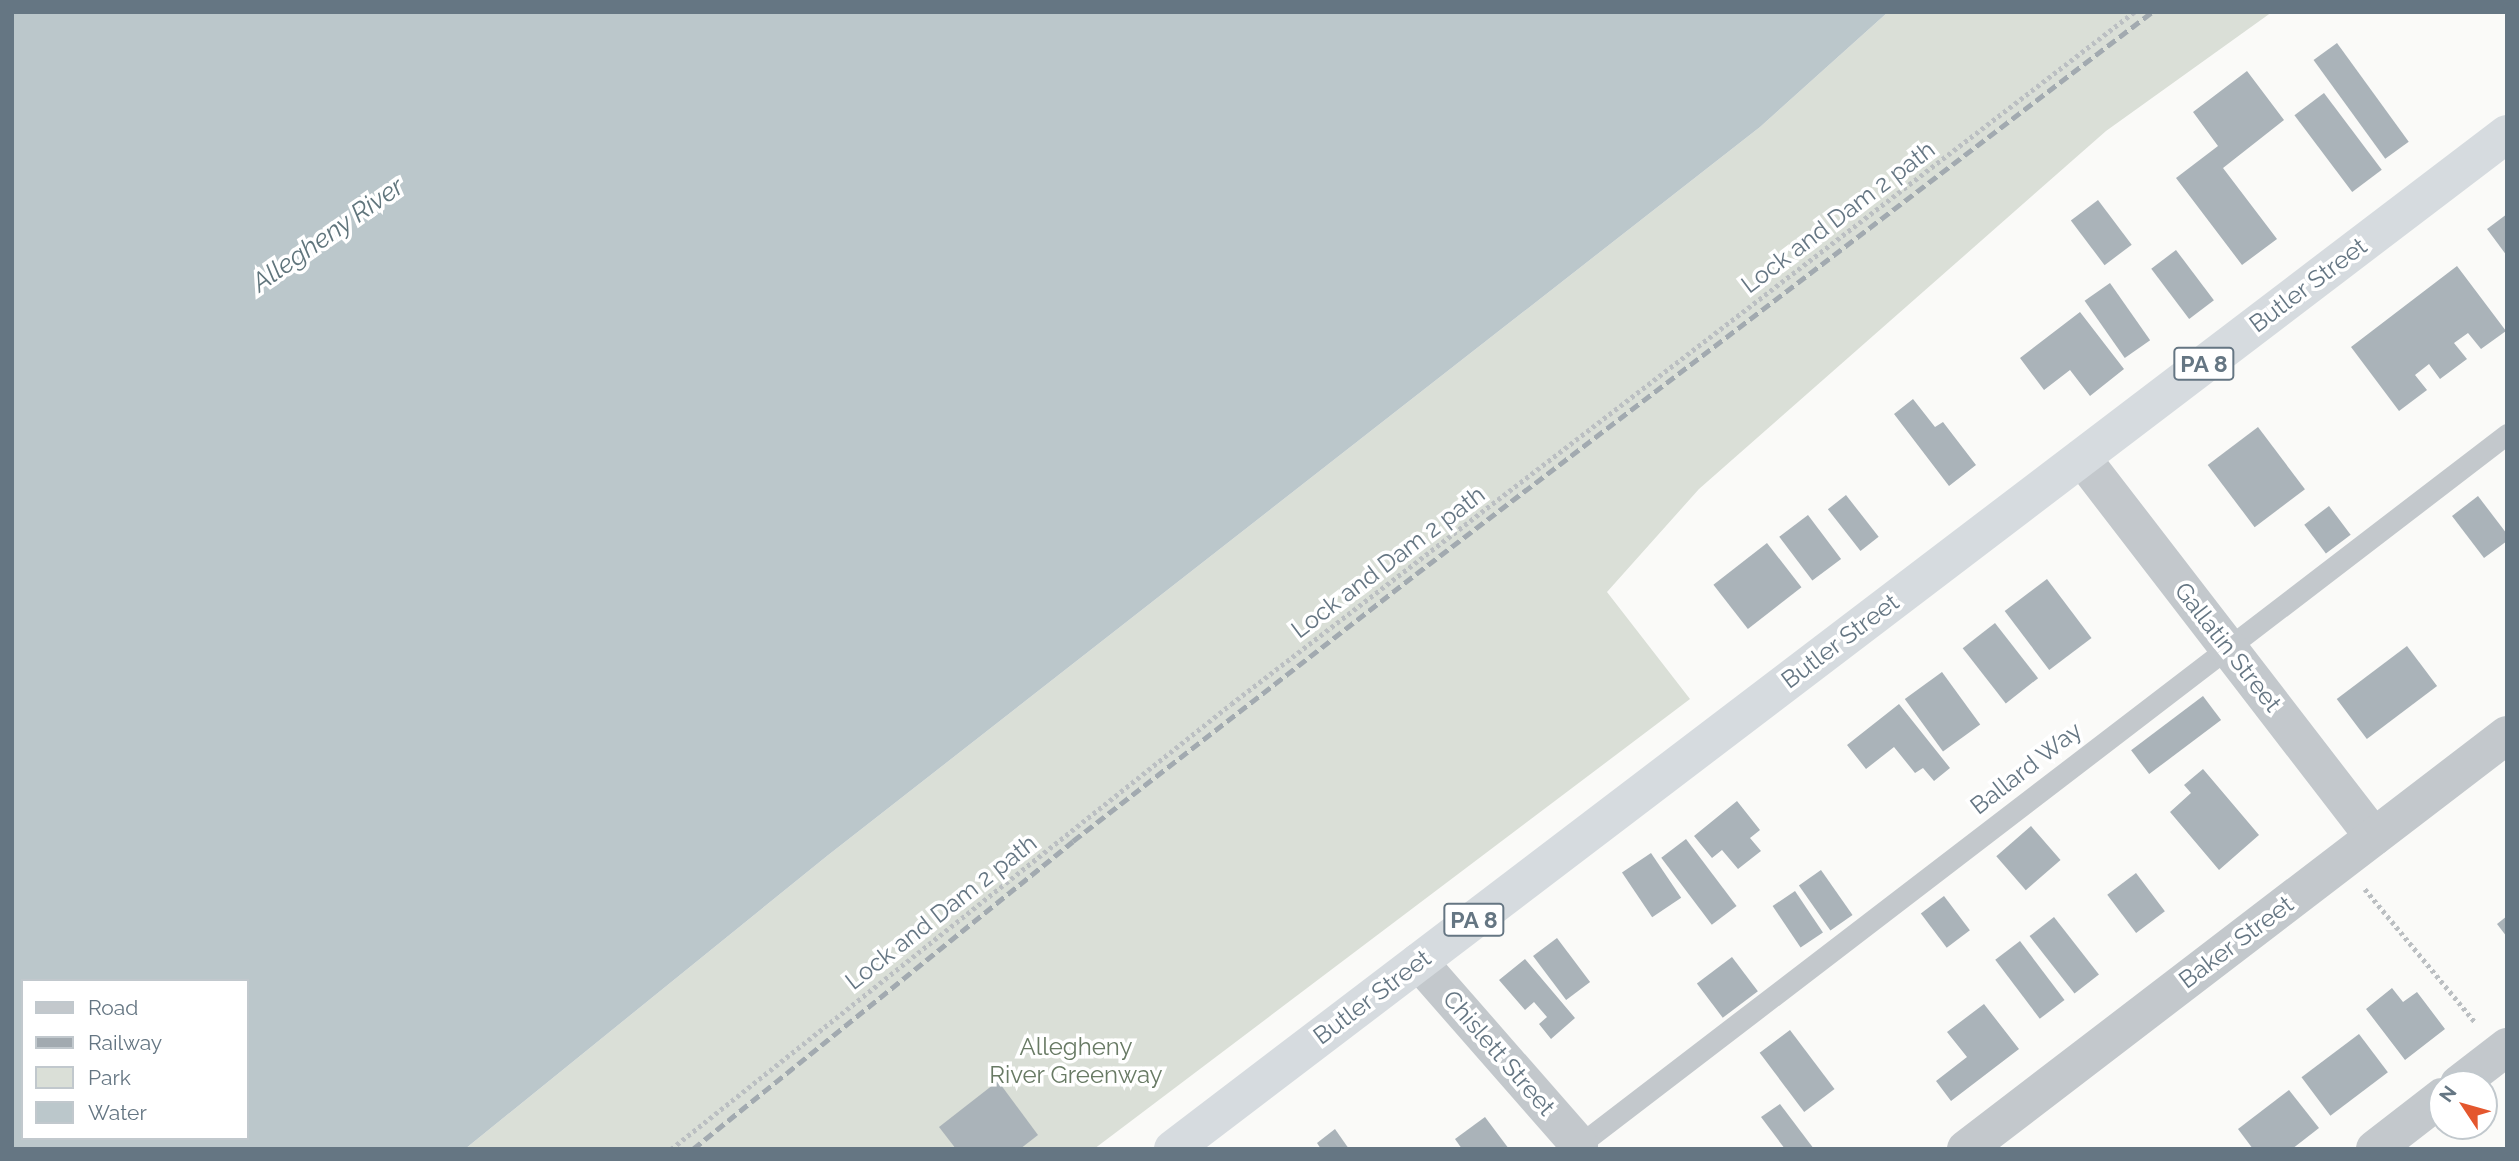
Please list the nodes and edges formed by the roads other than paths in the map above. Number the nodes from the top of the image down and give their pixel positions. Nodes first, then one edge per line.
1 (2507, 134) edge
2 (2507, 435) edge
3 (2082, 458) junction
4 (2227, 646) junction
5 (2507, 735) edge
6 (2374, 837) junction
7 (1419, 962) junction
8 (2495, 1039) edge
9 (2470, 1070) edge
10 (2428, 1108) edge
11 (1579, 1145) joint
12 (1173, 1149) edge
13 (1966, 1149) edge
14 (2375, 1149) edge

1 - 3 highway, Butler Street / PA 8
2 - 4 lane, Ballard Way
3 - 4 street, Gallatin Street
3 - 7 highway, Butler Street / PA 8
4 - 6 street, Gallatin Street
4 - 11 lane, Ballard Way
5 - 6 street, Baker Street
6 - 13 street, Baker Street
7 - 11 street, Chislett Street
7 - 12 highway, Butler Street / PA 8
8 - 9 street
10 - 14 street

